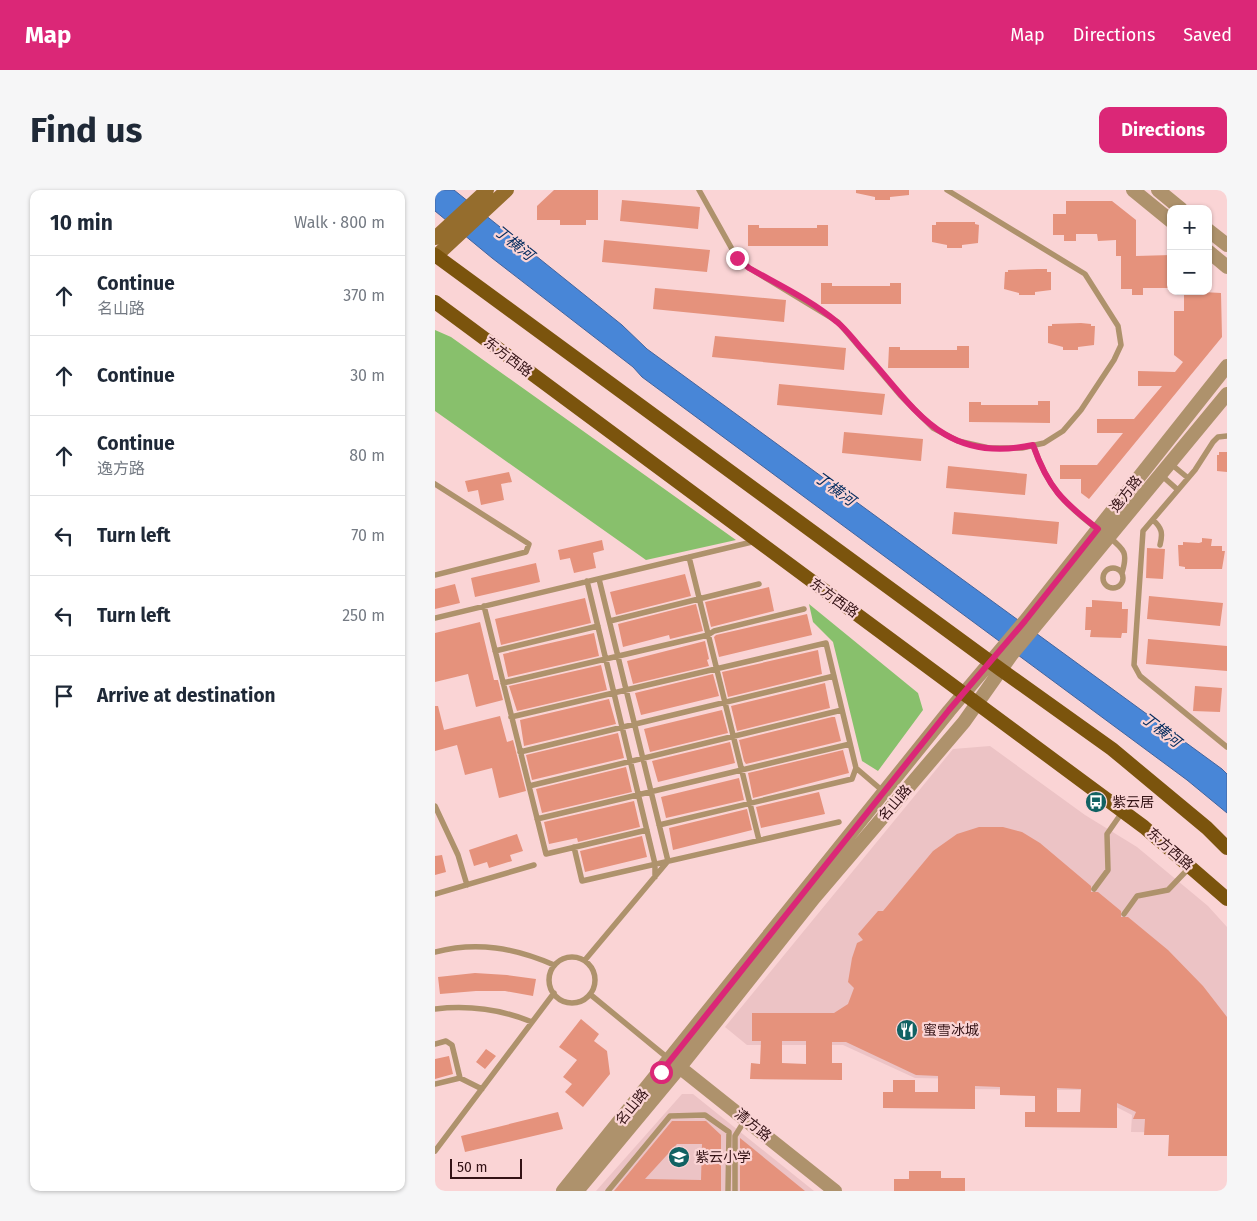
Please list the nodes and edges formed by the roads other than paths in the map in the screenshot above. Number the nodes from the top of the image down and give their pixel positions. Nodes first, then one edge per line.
1 (507, 190) edge
2 (699, 190) edge
3 (947, 190) edge
4 (1133, 190) edge
5 (1158, 190) edge
6 (956, 192) edge
7 (486, 197) edge
8 (1176, 205) edge
9 (1167, 218) edge
10 (453, 230) junction
11 (1212, 233) edge
12 (435, 238) edge
13 (1227, 245) edge
14 (1212, 254) edge
15 (435, 256) edge
16 (1227, 267) edge
17 (435, 302) edge
18 (1227, 366) edge
19 (1227, 394) edge
20 (1227, 436) edge
21 (1033, 445) junction
22 (1171, 463) junction
23 (1161, 476) junction
24 (1188, 478) junction
25 (435, 484) edge
26 (1178, 490) junction
27 (1153, 520) junction
28 (1103, 534) junction
29 (756, 541) junction
30 (1160, 545) dead end
31 (689, 557) junction
32 (1121, 573) dead end
33 (435, 575) edge
34 (599, 579) junction
35 (587, 581) junction
36 (759, 584) dead end
37 (699, 598) junction
38 (484, 606) junction
39 (804, 609) dead end
40 (435, 618) edge
41 (610, 621) junction
42 (598, 626) junction
43 (709, 635) junction
44 (495, 651) junction
45 (618, 656) junction
46 (606, 659) junction
47 (996, 665) junction
48 (717, 668) junction
49 (833, 676) junction
50 (503, 682) junction
51 (627, 690) junction
52 (614, 693) junction
53 (964, 693) junction
54 (725, 702) junction
55 (976, 702) junction
56 (842, 710) junction
57 (511, 717) junction
58 (635, 724) junction
59 (622, 727) junction
60 (733, 737) junction
61 (850, 744) junction
62 (1227, 747) edge
63 (520, 752) junction
64 (643, 759) junction
65 (631, 762) junction
66 (856, 768) junction
67 (742, 770) junction
68 (529, 786) junction
69 (651, 792) junction
70 (884, 792) junction
71 (639, 795) junction
72 (750, 803) junction
73 (435, 806) edge
74 (1123, 811) junction
75 (537, 820) junction
76 (839, 822) dead end
77 (659, 825) junction
78 (647, 830) junction
79 (759, 840) junction
80 (574, 847) junction
81 (1227, 848) edge
82 (668, 861) junction
83 (655, 864) junction
84 (534, 866) dead end
85 (1190, 867) junction
86 (655, 877) junction
87 (467, 885) junction
88 (1094, 889) dead end
89 (435, 894) edge
90 (1227, 900) edge
91 (1124, 914) dead end
92 (435, 952) edge
93 (585, 960) junction
94 (554, 965) junction
95 (554, 993) junction
96 (591, 994) junction
97 (435, 1009) edge
98 (532, 1022) junction
99 (435, 1044) edge
100 (675, 1064) junction
101 (460, 1078) junction
102 (435, 1084) edge
103 (481, 1089) junction
104 (745, 1120) junction
105 (435, 1151) edge
106 (563, 1191) edge
107 (577, 1191) edge
108 (608, 1191) edge
109 (728, 1191) edge
110 (735, 1191) edge
111 (835, 1191) edge

1 - 7 main road
2 - 21 lane
3 - 6 lane
4 - 9 street
5 - 8 street
6 - 21 lane
7 - 10 main road
10 - 12 main road
10 - 15 main road
11 - 13 street
14 - 16 street
15 - 47 main road
17 - 29 main road, 东方西路
18 - 28 street, 逸方路
19 - 22 street, 逸方路
20 - 24 lane
21 - 28 lane
22 - 23 street, 逸方路
22 - 24 lane
23 - 26 lane
23 - 28 street, 逸方路
24 - 26 lane
25 - 33 lane
26 - 27 lane
27 - 30 lane
27 - 62 lane
28 - 32 lane
28 - 47 street, 逸方路
29 - 31 lane
29 - 53 main road, 东方西路
31 - 34 lane
31 - 37 lane
34 - 35 lane
34 - 41 lane
35 - 38 lane
35 - 42 lane
36 - 37 lane
37 - 41 lane
37 - 43 lane
38 - 40 lane
38 - 44 lane
39 - 43 lane
41 - 45 lane
42 - 44 lane
42 - 46 lane
43 - 45 lane
43 - 48 lane
44 - 50 lane
45 - 46 lane
45 - 51 lane
46 - 50 lane
46 - 52 lane
47 - 53 street, 名山路
47 - 55 street, 名山路
47 - 81 main road
48 - 49 lane
48 - 51 lane
48 - 54 lane
49 - 54 lane
49 - 56 lane
50 - 57 lane
51 - 52 lane
51 - 58 lane
52 - 57 lane
52 - 59 lane
53 - 55 main road, 东方西路
53 - 70 street, 名山路
54 - 58 lane
54 - 60 lane
55 - 74 main road, 东方西路
55 - 100 street, 名山路
56 - 60 lane
56 - 61 lane
57 - 63 lane
58 - 59 lane
58 - 64 lane
59 - 63 lane
59 - 65 lane
60 - 64 lane
60 - 67 lane
61 - 66 lane
61 - 67 lane
63 - 68 lane
64 - 65 lane
64 - 69 lane
65 - 68 lane
65 - 71 lane
66 - 70 lane
66 - 72 lane
67 - 69 lane
67 - 72 lane
68 - 75 lane
69 - 71 lane
69 - 77 lane
70 - 100 street, 名山路
71 - 75 lane
71 - 78 lane
72 - 77 lane
72 - 79 lane
73 - 87 lane
74 - 85 main road, 东方西路
74 - 88 lane
75 - 80 lane
76 - 79 lane
77 - 82 lane
78 - 80 lane
78 - 83 lane
79 - 82 lane
80 - 83 lane
82 - 83 lane
82 - 86 lane
83 - 86 lane
84 - 87 lane
85 - 90 main road, 东方西路
85 - 91 lane
86 - 93 lane
87 - 89 lane
92 - 94 lane
93 - 94 lane
93 - 96 lane
94 - 95 lane
95 - 96 lane
95 - 98 lane
96 - 100 lane
97 - 98 lane
98 - 103 lane
99 - 101 lane
100 - 104 street, 清方路
100 - 106 street, 名山路
100 - 107 street, 名山路
101 - 102 lane
101 - 103 lane
103 - 105 lane
104 - 110 lane
104 - 111 street, 清方路
108 - 109 lane

